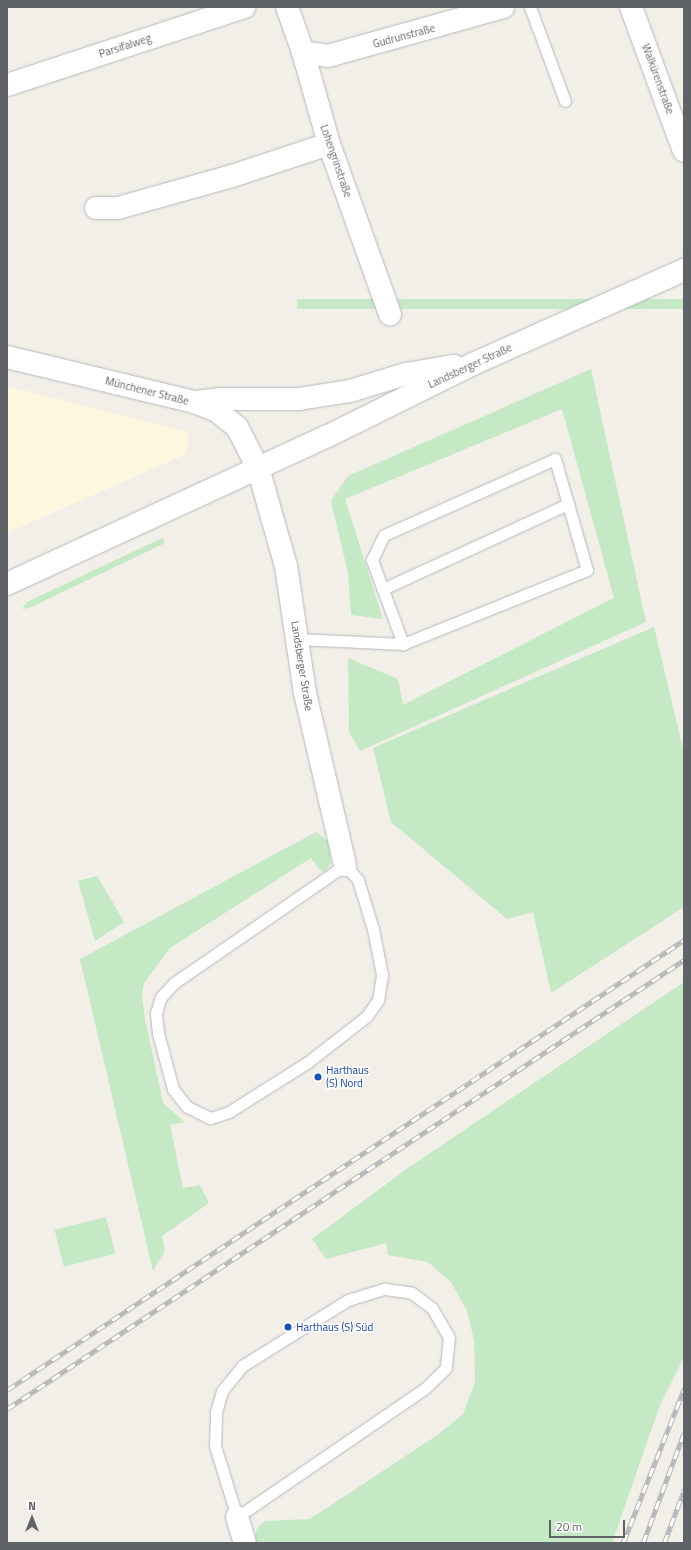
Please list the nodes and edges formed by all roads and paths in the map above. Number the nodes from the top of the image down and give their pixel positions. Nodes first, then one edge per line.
1 (244, 7) edge
2 (287, 7) edge
3 (503, 7) edge
4 (530, 7) edge
5 (631, 7) edge
6 (303, 52) junction
7 (7, 85) edge
8 (565, 101) dead end
9 (329, 144) junction
10 (684, 151) edge
11 (96, 208) dead end
12 (684, 270) edge
13 (390, 314) dead end
14 (7, 357) edge
15 (475, 363) junction
16 (194, 402) junction
17 (258, 468) junction
18 (568, 504) junction
19 (7, 584) edge
20 (383, 589) junction
21 (298, 638) junction
22 (403, 644) junction
23 (345, 865) junction
24 (236, 1517) junction
25 (245, 1543) edge

1 - 7 street, Parsifalweg
2 - 6 street, Lohengrinstraße
3 - 6 street, Gudrunstraße
4 - 8 lane
5 - 10 street, Walkürenstraße
6 - 9 street, Lohengrinstraße
9 - 11 street
9 - 13 street, Lohengrinstraße
12 - 15 street, Landsberger Straße
14 - 16 street, Münchener Straße
15 - 16 street
15 - 17 street, Landsberger Straße
16 - 17 street, Münchener Straße
17 - 19 street, Landsberger Straße
17 - 21 street, Landsberger Straße
18 - 20 lane
18 - 20 lane
18 - 22 lane
20 - 22 lane
21 - 22 lane
21 - 23 street, Landsberger Straße
23 - 23 lane
24 - 24 lane
24 - 25 street

